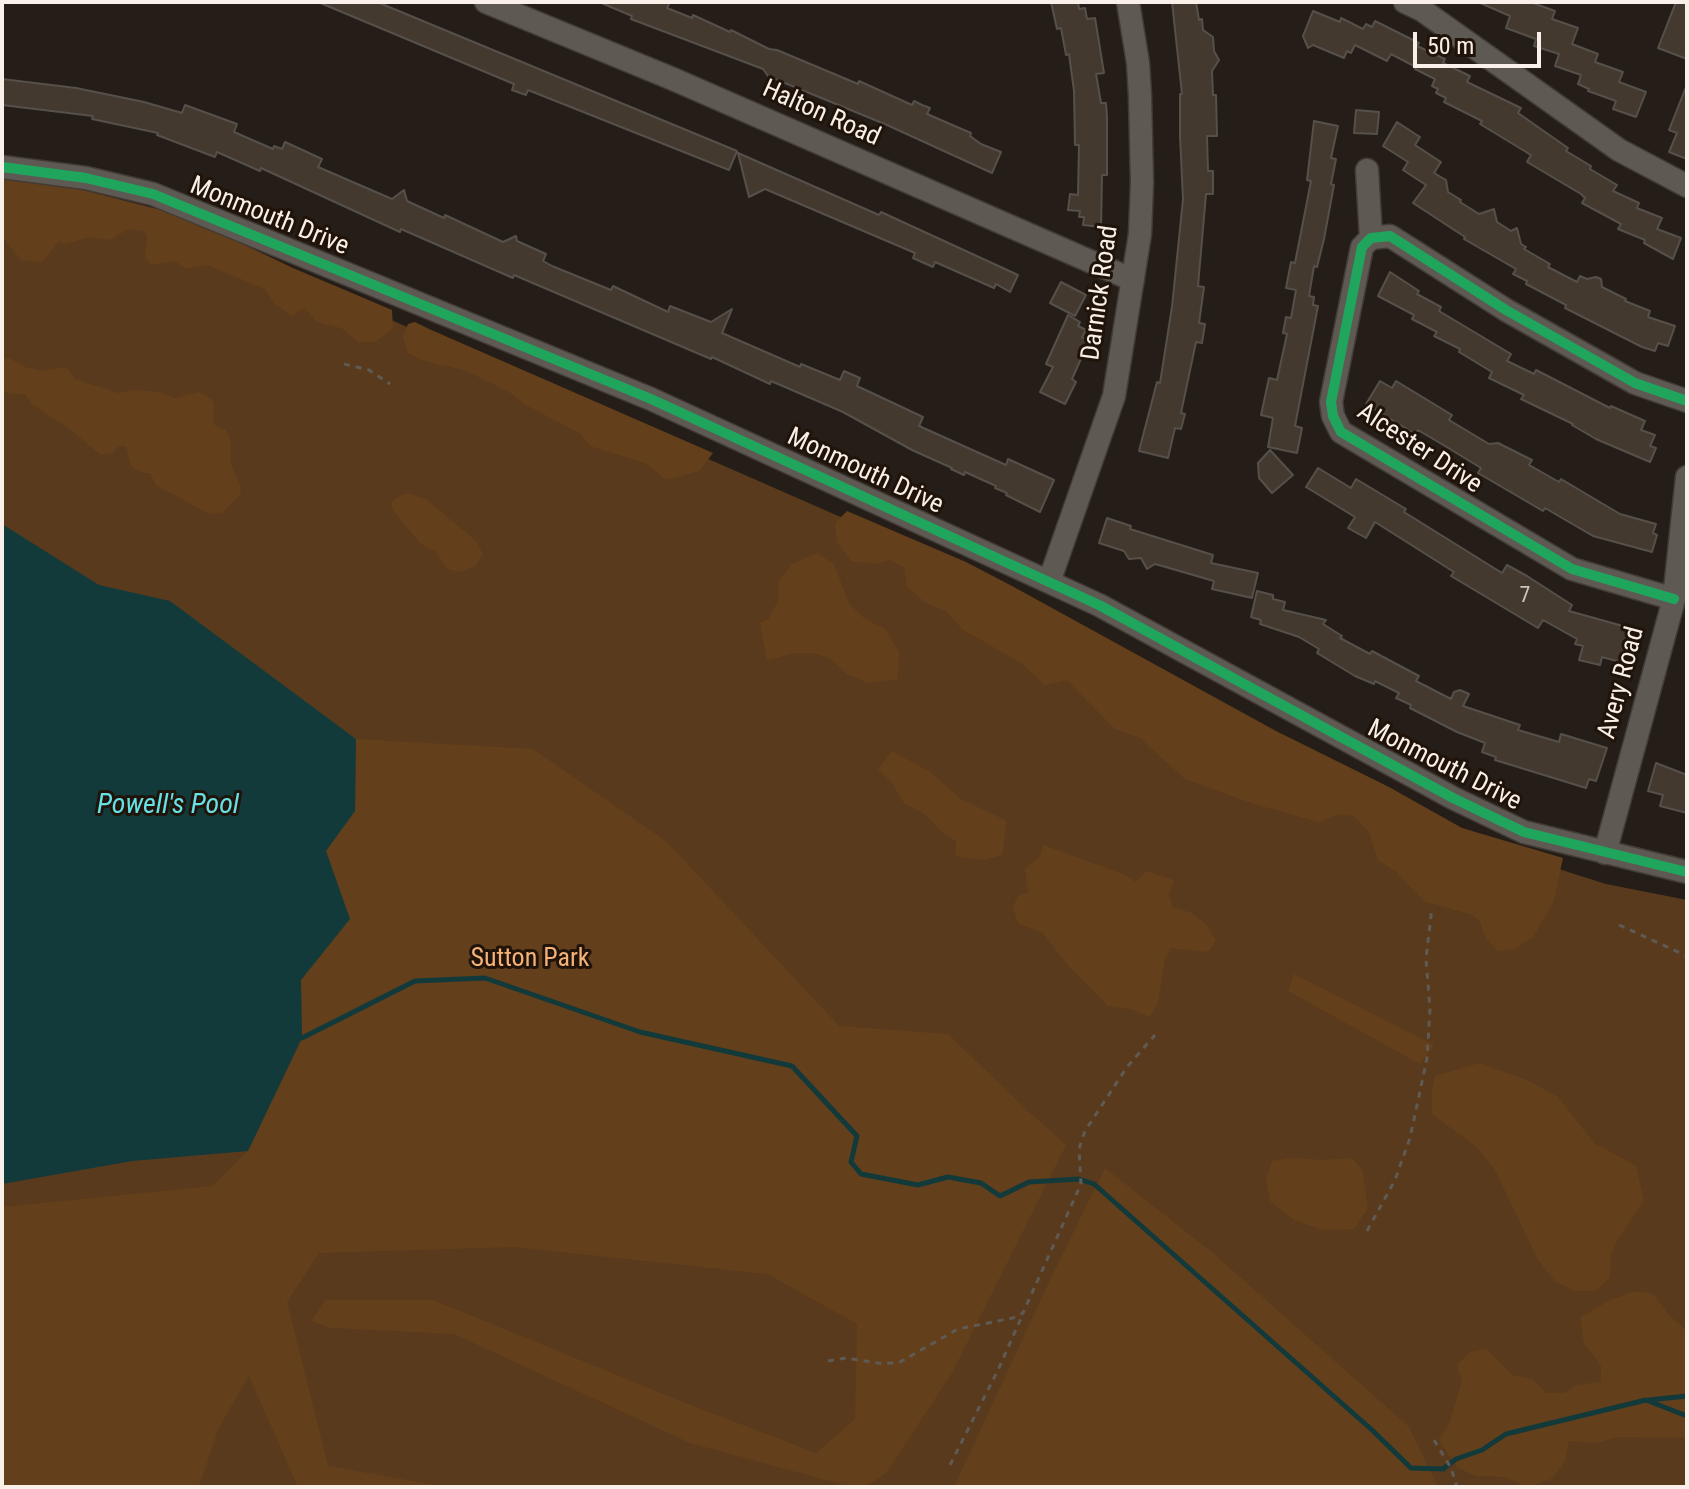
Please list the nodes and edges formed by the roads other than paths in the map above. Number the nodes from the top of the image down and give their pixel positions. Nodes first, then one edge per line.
1 (486, 2) edge
2 (1128, 2) edge
3 (1405, 2) edge
4 (2, 167) edge
5 (1367, 170) dead end
6 (1687, 186) edge
7 (1371, 238) junction
8 (1133, 280) junction
9 (1687, 401) edge
10 (1687, 477) edge
11 (1049, 582) junction
12 (1674, 599) junction
13 (1605, 853) junction
14 (1687, 872) edge

1 - 8 street, Halton Road
2 - 8 street, Darnick Road
3 - 6 street
4 - 11 street, Monmouth Drive
5 - 7 street, Alcester Drive
7 - 9 street
7 - 12 street, Alcester Drive
8 - 11 street, Darnick Road
10 - 12 street, Avery Road
11 - 13 street, Monmouth Drive
12 - 13 street, Avery Road
13 - 14 street, Monmouth Drive

